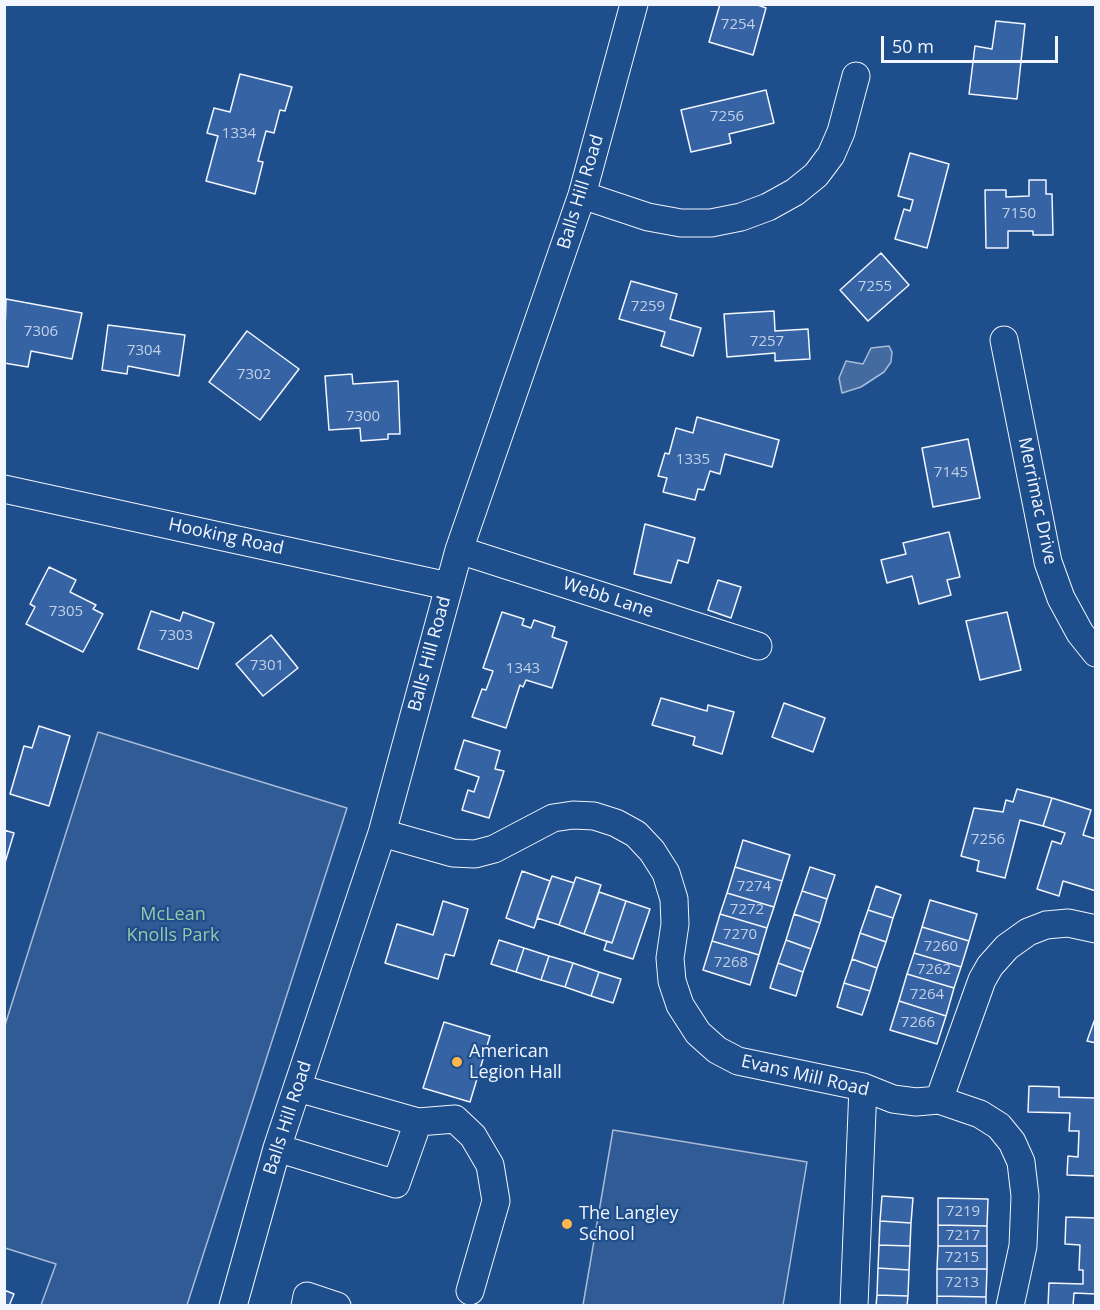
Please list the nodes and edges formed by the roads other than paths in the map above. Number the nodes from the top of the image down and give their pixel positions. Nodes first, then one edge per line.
1 (634, 4) edge
2 (856, 76) dead end
3 (582, 195) junction
4 (1004, 340) dead end
5 (4, 489) edge
6 (459, 550) junction
7 (448, 586) junction
8 (758, 646) dead end
9 (1095, 653) edge
10 (382, 833) junction
11 (1095, 929) edge
12 (863, 1087) junction
13 (298, 1088) junction
14 (939, 1100) junction
15 (418, 1122) junction
16 (277, 1148) junction
17 (470, 1291) dead end
18 (232, 1305) edge
19 (305, 1305) edge
20 (337, 1305) edge
21 (854, 1305) edge
22 (1010, 1305) edge

1 - 3 street, Balls Hill Road
2 - 3 street
3 - 6 street, Balls Hill Road
4 - 9 street, Merrimac Drive
5 - 7 street, Hooking Road
6 - 7 street, Balls Hill Road
6 - 8 street, Webb Lane
7 - 10 street, Balls Hill Road
10 - 12 street, Evans Mill Road
10 - 13 street, Balls Hill Road
11 - 14 street
12 - 14 street, Evans Mill Road
12 - 21 street
13 - 15 street
13 - 16 street, Balls Hill Road
14 - 22 street, Evans Mill Road
15 - 16 street
15 - 17 street
16 - 18 street, Balls Hill Road
19 - 20 street

